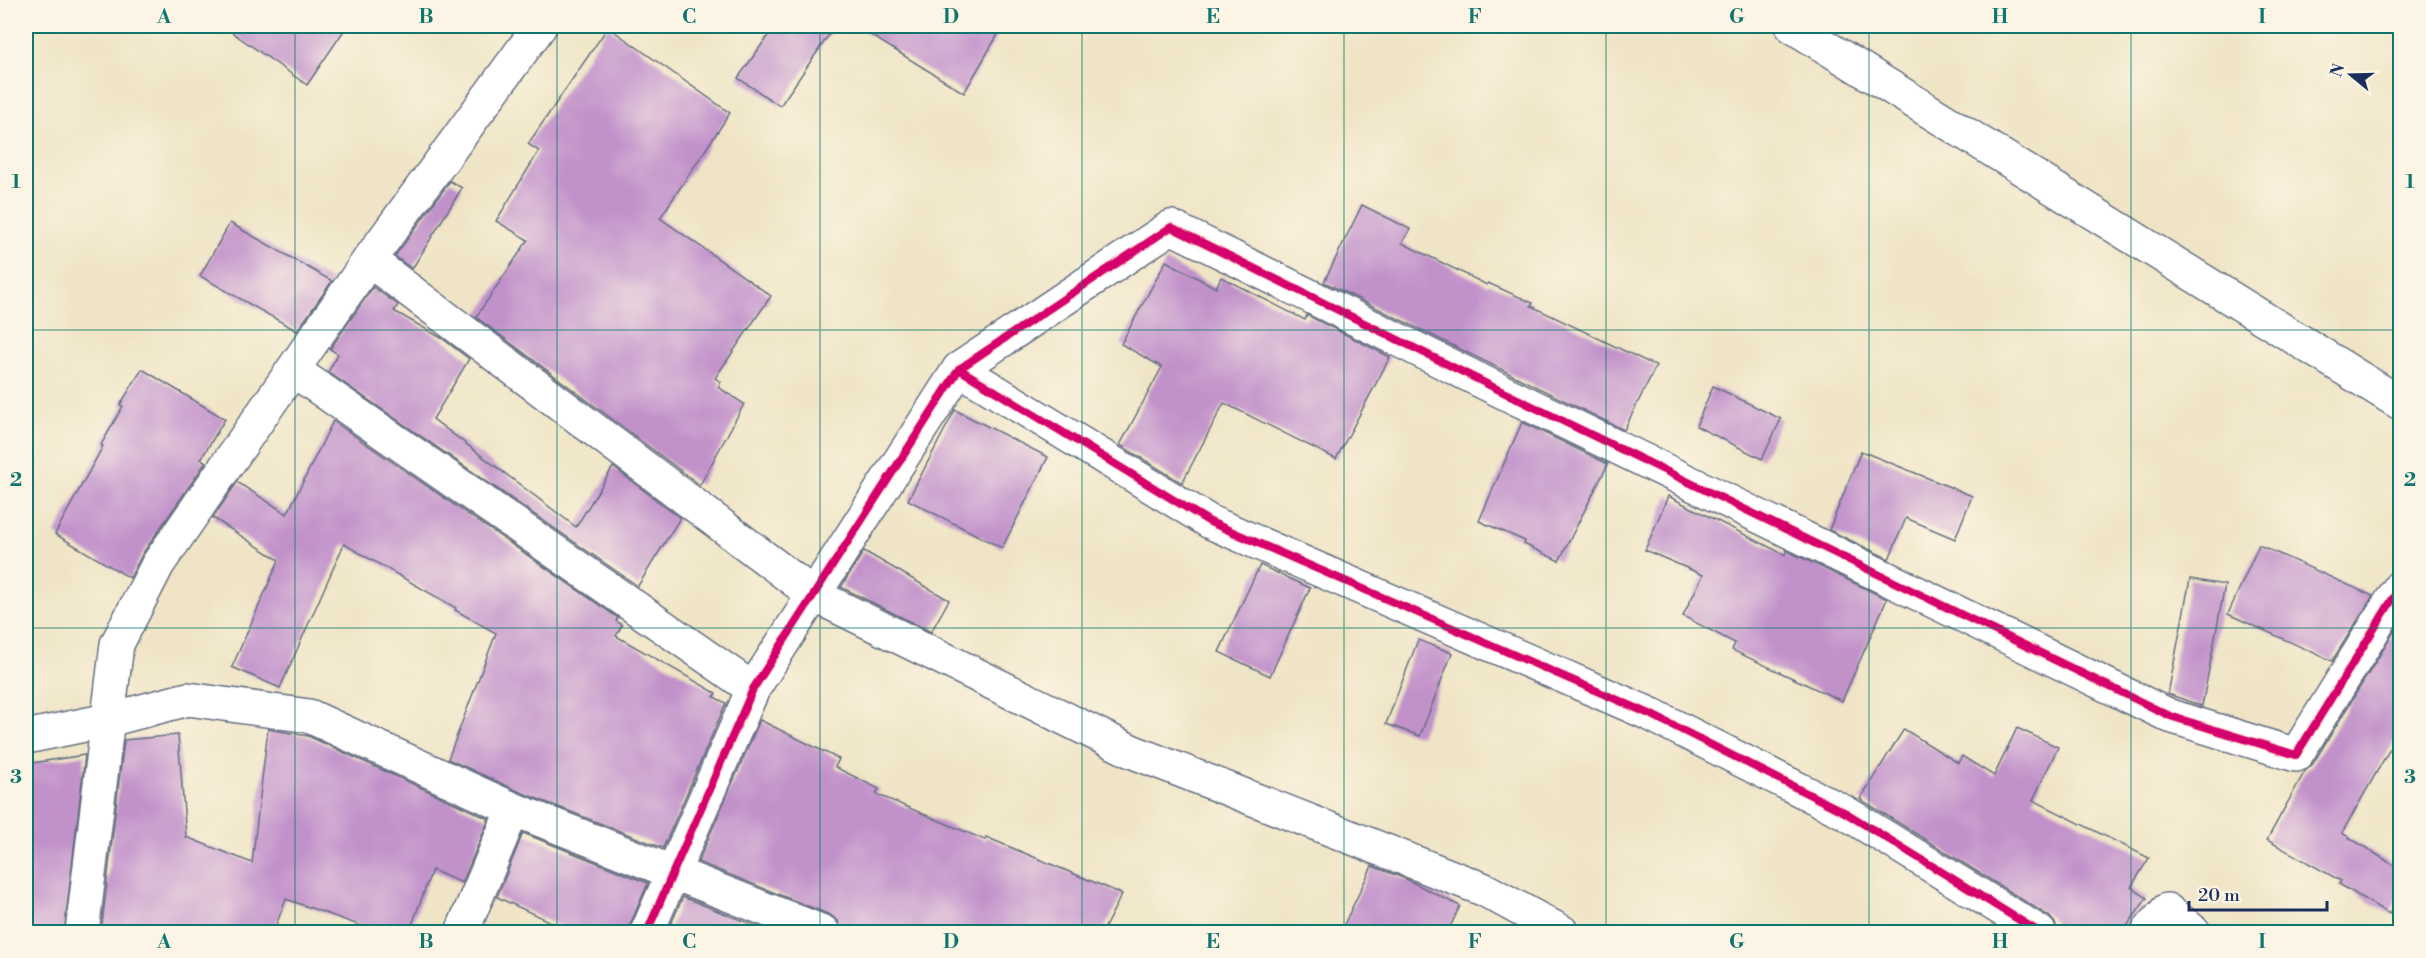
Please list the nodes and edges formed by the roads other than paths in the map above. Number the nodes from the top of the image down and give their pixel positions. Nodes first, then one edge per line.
1 (540, 26) edge
2 (1792, 26) edge
3 (369, 260) junction
4 (959, 369) junction
5 (293, 370) junction
6 (2400, 403) edge
7 (2400, 587) edge
8 (814, 595) junction
9 (753, 689) junction
10 (108, 720) junction
11 (26, 737) edge
12 (513, 809) junction
13 (673, 873) junction
14 (820, 932) edge
15 (82, 933) edge
16 (462, 933) edge
17 (647, 933) edge
18 (1562, 933) edge
19 (2039, 933) edge
20 (2148, 933) edge
21 (2194, 933) edge

1 - 3 street
2 - 6 street
3 - 5 street
3 - 8 street
4 - 7 street
4 - 8 street
4 - 19 street
5 - 9 street
5 - 10 street
8 - 9 street
8 - 18 street
9 - 13 street
10 - 11 street
10 - 12 street
10 - 15 street
12 - 13 street
12 - 16 street
13 - 14 street
13 - 17 street
20 - 21 street

